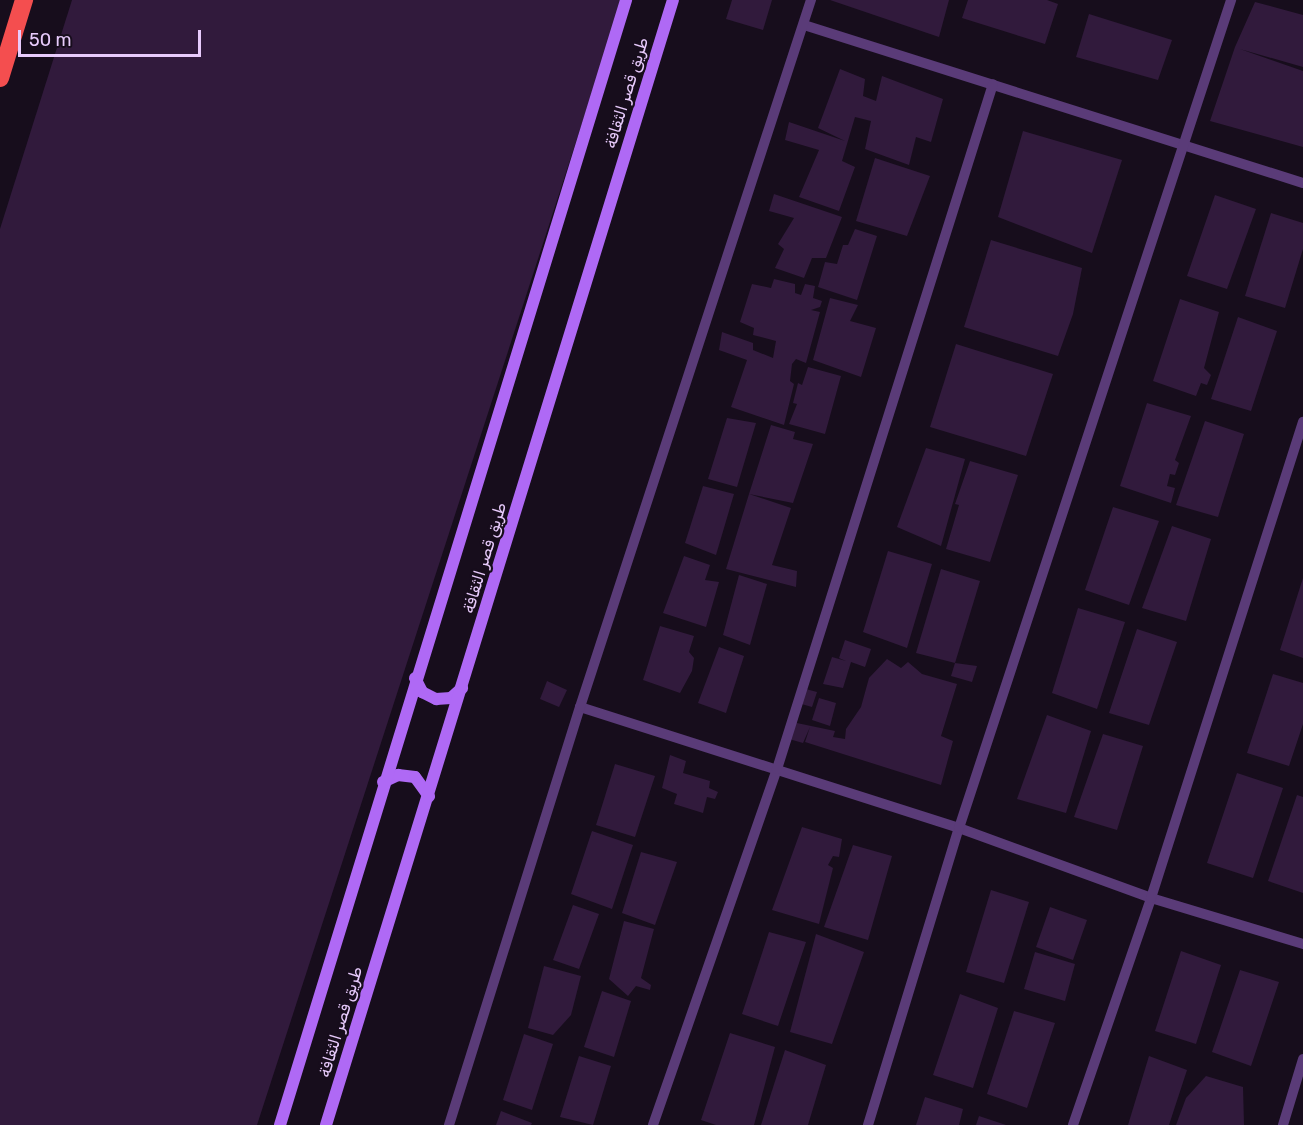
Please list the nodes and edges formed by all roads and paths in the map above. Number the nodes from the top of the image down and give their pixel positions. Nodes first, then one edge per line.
1 (24, 0) edge
2 (626, 0) edge
3 (673, 0) edge
4 (811, 0) edge
5 (1231, 0) edge
6 (804, 25) junction
7 (0, 78) edge
8 (993, 84) junction
9 (1185, 146) junction
10 (1303, 183) edge
11 (1303, 422) edge
12 (415, 678) junction
13 (463, 687) junction
14 (580, 707) junction
15 (777, 769) junction
16 (383, 782) junction
17 (429, 796) junction
18 (959, 828) junction
19 (1151, 898) junction
20 (1303, 944) edge
21 (1303, 1059) edge
22 (280, 1125) edge
23 (326, 1125) edge
24 (449, 1125) edge
25 (653, 1125) edge
26 (868, 1125) edge
27 (1073, 1125) edge
28 (1283, 1125) edge

1 - 7 highway
2 - 12 street, طريق قصر الثقافة
3 - 13 street, طريق قصر الثقافة
4 - 6 lane
5 - 9 lane
6 - 8 lane
6 - 14 lane
8 - 9 lane
8 - 15 lane
9 - 10 lane
9 - 18 lane
11 - 19 lane
12 - 13 street
12 - 16 street, طريق قصر الثقافة
13 - 17 street, طريق قصر الثقافة
14 - 15 lane
14 - 24 lane
15 - 18 lane
15 - 25 lane
16 - 17 street
16 - 22 street, طريق قصر الثقافة
17 - 23 street, طريق قصر الثقافة
18 - 19 lane
18 - 26 lane
19 - 20 lane
19 - 27 lane
21 - 28 lane

